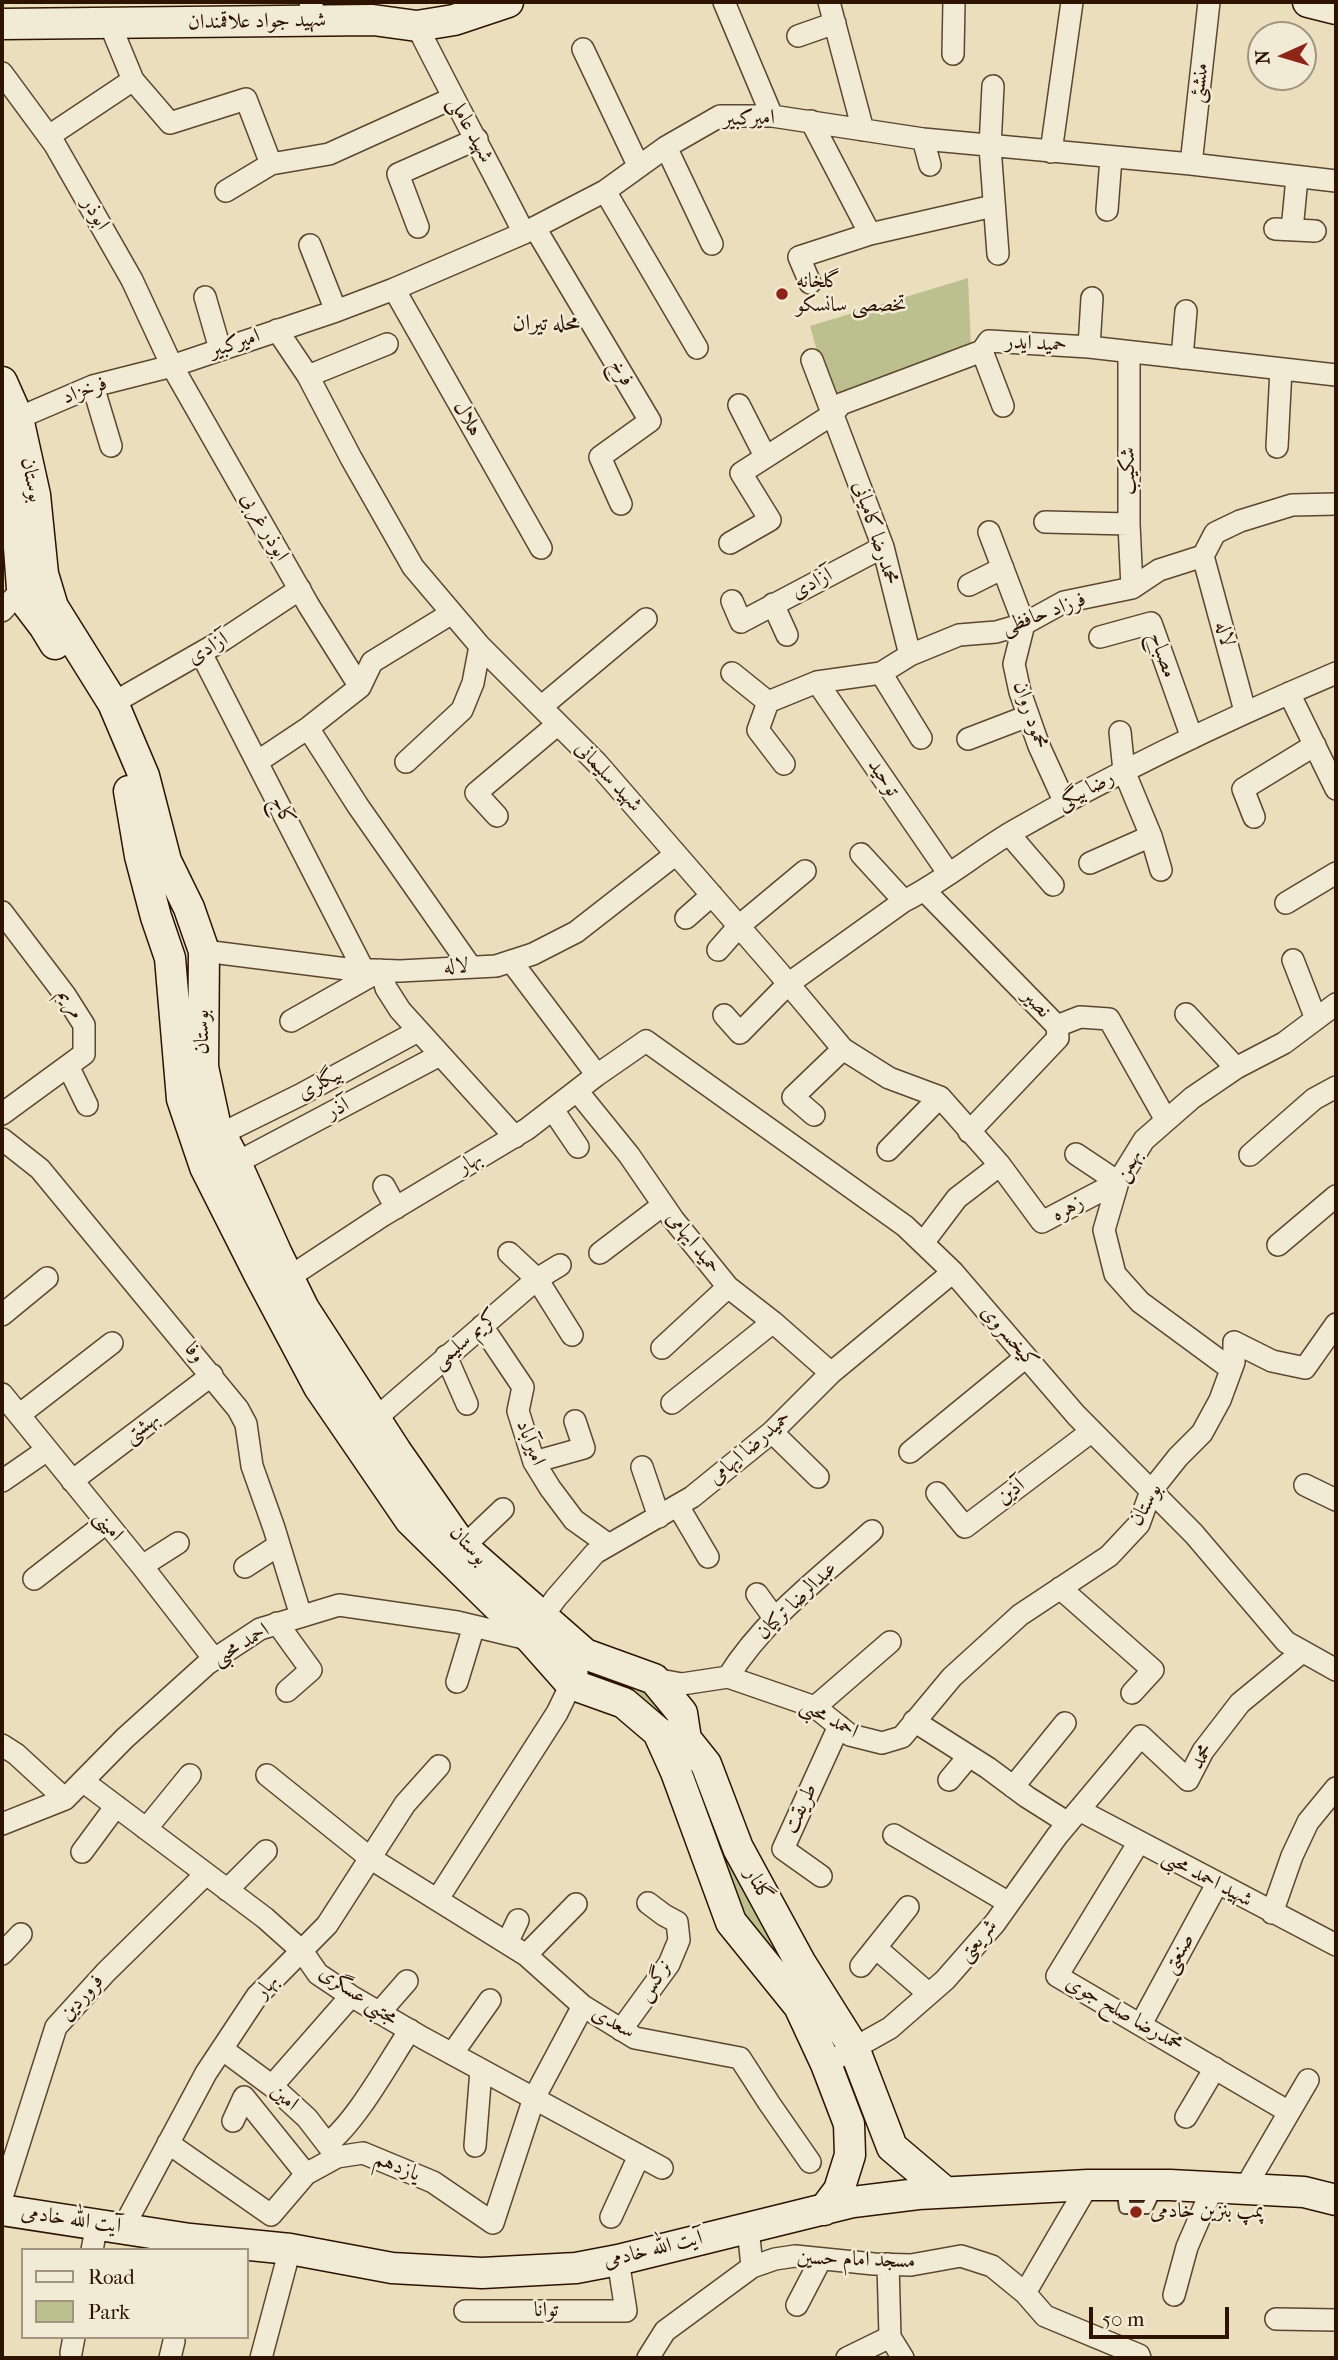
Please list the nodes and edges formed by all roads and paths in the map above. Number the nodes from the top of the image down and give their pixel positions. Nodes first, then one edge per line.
1 (508, 2) edge
2 (724, 2) edge
3 (829, 2) edge
4 (954, 2) edge
5 (1072, 2) edge
6 (1209, 2) edge
7 (1308, 2) edge
8 (1336, 9) edge
9 (314, 11) edge
10 (109, 22) junction
11 (835, 23) junction
12 (2, 24) edge
13 (417, 26) junction
14 (797, 36) dead end
15 (583, 49) dead end
16 (953, 54) dead end
17 (2, 72) edge
18 (133, 80) junction
19 (993, 86) dead end
20 (453, 98) junction
21 (772, 116) junction
22 (811, 121) junction
23 (863, 130) junction
24 (49, 136) junction
25 (477, 138) junction
26 (923, 139) junction
27 (666, 147) junction
28 (990, 147) junction
29 (1051, 152) junction
30 (1111, 158) junction
31 (271, 164) junction
32 (1191, 164) junction
33 (638, 165) junction
34 (930, 165) dead end
35 (1297, 178) junction
36 (1336, 181) edge
37 (226, 191) dead end
38 (605, 191) junction
39 (993, 206) junction
40 (1107, 210) dead end
41 (418, 227) dead end
42 (530, 231) junction
43 (1315, 231) dead end
44 (870, 234) junction
45 (712, 244) dead end
46 (310, 245) dead end
47 (998, 254) dead end
48 (810, 283) dead end
49 (394, 289) junction
50 (205, 297) dead end
51 (1092, 298) dead end
52 (336, 311) junction
53 (1186, 311) dead end
54 (277, 330) junction
55 (387, 344) dead end
56 (1088, 347) junction
57 (697, 348) dead end
58 (220, 349) junction
59 (982, 351) junction
60 (1129, 353) junction
61 (1182, 358) junction
62 (812, 360) dead end
63 (172, 366) junction
64 (1281, 369) junction
65 (1336, 374) edge
66 (308, 376) junction
67 (2, 382) edge
68 (93, 386) junction
69 (739, 405) dead end
70 (1003, 407) dead end
71 (833, 414) junction
72 (10, 421) edge
73 (111, 446) dead end
74 (1278, 447) dead end
75 (2, 449) edge
76 (765, 456) junction
77 (621, 504) dead end
78 (1336, 504) edge
79 (1045, 522) dead end
80 (9, 524) edge
81 (1129, 524) junction
82 (989, 532) dead end
83 (730, 543) dead end
84 (883, 547) junction
85 (541, 548) dead end
86 (1203, 556) junction
87 (1003, 568) junction
88 (969, 585) dead end
89 (1132, 588) junction
90 (22, 589) junction
91 (300, 589) junction
92 (732, 601) dead end
93 (774, 604) junction
94 (2, 611) edge
95 (452, 613) junction
96 (646, 619) dead end
97 (1024, 624) junction
98 (788, 635) dead end
99 (1100, 637) dead end
100 (480, 646) junction
101 (201, 653) junction
102 (910, 655) junction
103 (732, 673) dead end
104 (881, 673) junction
105 (1336, 673) edge
106 (817, 682) junction
107 (360, 687) junction
108 (1289, 693) junction
109 (768, 702) junction
110 (113, 703) junction
111 (541, 707) junction
112 (1245, 711) junction
113 (1028, 716) junction
114 (558, 724) junction
115 (308, 728) junction
116 (1120, 732) dead end
117 (922, 738) dead end
118 (1192, 738) junction
119 (968, 739) dead end
120 (1315, 745) junction
121 (257, 762) junction
122 (406, 762) dead end
123 (784, 764) dead end
124 (1124, 771) junction
125 (1336, 789) edge
126 (1065, 803) junction
127 (497, 816) dead end
128 (1254, 817) dead end
129 (1009, 834) junction
130 (1151, 836) junction
131 (676, 853) junction
132 (861, 854) dead end
133 (1090, 863) dead end
134 (1161, 870) dead end
135 (805, 871) dead end
136 (1336, 873) edge
137 (949, 874) junction
138 (1053, 885) dead end
139 (925, 891) junction
140 (712, 895) junction
141 (904, 901) junction
142 (1286, 903) dead end
143 (2, 912) edge
144 (686, 918) dead end
145 (739, 926) junction
146 (718, 950) dead end
147 (204, 951) junction
148 (1293, 960) dead end
149 (511, 961) junction
150 (470, 966) junction
151 (372, 970) junction
152 (788, 984) junction
153 (1336, 1004) edge
154 (1186, 1014) dead end
155 (724, 1015) dead end
156 (1316, 1019) junction
157 (291, 1021) dead end
158 (1057, 1026) junction
159 (418, 1031) junction
160 (646, 1041) joint
161 (843, 1049) junction
162 (440, 1055) junction
163 (68, 1066) junction
164 (1236, 1068) junction
165 (597, 1075) junction
166 (1336, 1087) edge
167 (578, 1092) junction
168 (940, 1097) junction
169 (87, 1105) dead end
170 (553, 1110) junction
171 (2, 1115) edge
172 (814, 1115) dead end
173 (1166, 1120) junction
174 (969, 1132) junction
175 (221, 1134) junction
176 (515, 1137) junction
177 (2, 1139) edge
178 (578, 1147) dead end
179 (888, 1150) dead end
180 (1076, 1154) dead end
181 (1250, 1155) dead end
182 (236, 1163) junction
183 (1000, 1165) junction
184 (1118, 1182) junction
185 (384, 1186) dead end
186 (1336, 1196) edge
187 (663, 1205) junction
188 (396, 1208) junction
189 (923, 1243) junction
190 (1278, 1245) dead end
191 (509, 1253) dead end
192 (600, 1254) dead end
193 (560, 1265) dead end
194 (953, 1272) junction
195 (47, 1278) dead end
196 (288, 1278) junction
197 (537, 1279) junction
198 (729, 1287) junction
199 (2, 1315) edge
200 (773, 1322) junction
201 (1336, 1324) edge
202 (482, 1326) junction
203 (572, 1335) dead end
204 (111, 1343) dead end
205 (662, 1348) dead end
206 (446, 1356) junction
207 (1026, 1357) junction
208 (1231, 1369) junction
209 (831, 1373) junction
210 (212, 1375) junction
211 (2, 1394) edge
212 (672, 1403) dead end
213 (467, 1404) dead end
214 (19, 1415) junction
215 (374, 1419) junction
216 (575, 1422) dead end
217 (1092, 1431) junction
218 (772, 1432) junction
219 (47, 1450) junction
220 (910, 1451) dead end
221 (534, 1462) junction
222 (642, 1467) dead end
223 (818, 1477) dead end
224 (2, 1481) edge
225 (72, 1481) junction
226 (1305, 1485) dead end
227 (1151, 1491) junction
228 (1334, 1492) edge
229 (937, 1493) dead end
230 (503, 1509) dead end
231 (669, 1511) junction
232 (106, 1523) junction
233 (872, 1531) dead end
234 (178, 1543) dead end
235 (279, 1545) junction
236 (609, 1545) junction
237 (463, 1547) junction
238 (708, 1557) dead end
239 (142, 1566) junction
240 (245, 1567) dead end
241 (34, 1579) dead end
242 (1059, 1588) junction
243 (757, 1594) dead end
244 (301, 1616) junction
245 (775, 1619) junction
246 (277, 1623) junction
247 (474, 1626) junction
248 (538, 1628) junction
249 (890, 1642) dead end
250 (1302, 1652) junction
251 (585, 1654) junction
252 (214, 1659) junction
253 (1336, 1670) edge
254 (728, 1677) junction
255 (654, 1679) junction
256 (457, 1682) dead end
257 (571, 1684) junction
258 (287, 1690) dead end
259 (1132, 1693) dead end
260 (814, 1707) junction
261 (914, 1721) junction
262 (1065, 1723) dead end
263 (839, 1726) junction
264 (883, 1743) joint
265 (2, 1745) edge
266 (969, 1756) junction
267 (439, 1766) dead end
268 (190, 1775) dead end
269 (267, 1775) dead end
270 (949, 1780) dead end
271 (84, 1782) junction
272 (1013, 1787) junction
273 (1336, 1788) edge
274 (65, 1799) junction
275 (116, 1806) junction
276 (1074, 1817) junction
277 (2, 1824) edge
278 (146, 1829) junction
279 (894, 1835) dead end
280 (1139, 1842) junction
281 (266, 1851) dead end
282 (82, 1852) dead end
283 (370, 1858) junction
284 (206, 1874) junction
285 (821, 1876) dead end
286 (1217, 1884) junction
287 (228, 1890) junction
288 (437, 1900) junction
289 (649, 1903) dead end
290 (1009, 1903) junction
291 (576, 1904) dead end
292 (908, 1907) dead end
293 (1272, 1913) junction
294 (518, 1920) dead end
295 (21, 1934) dead end
296 (507, 1943) junction
297 (1336, 1945) edge
298 (876, 1948) junction
299 (302, 1951) junction
300 (2, 1954) edge
301 (526, 1955) junction
302 (860, 1966) dead end
303 (407, 1981) dead end
304 (929, 1994) junction
305 (351, 1996) junction
306 (490, 2000) dead end
307 (583, 2006) junction
308 (379, 2013) junction
309 (1141, 2024) junction
310 (410, 2030) junction
311 (621, 2030) junction
312 (854, 2048) junction
313 (222, 2049) junction
314 (452, 2054) junction
315 (826, 2064) junction
316 (1215, 2068) junction
317 (481, 2070) junction
318 (1308, 2080) dead end
319 (272, 2086) junction
320 (534, 2098) junction
321 (1289, 2112) junction
322 (1186, 2117) dead end
323 (233, 2121) dead end
324 (168, 2143) junction
325 (475, 2146) dead end
326 (332, 2150) junction
327 (639, 2155) junction
328 (810, 2162) dead end
329 (662, 2168) dead end
330 (306, 2174) junction
331 (1336, 2184) edge
332 (1088, 2185) junction
333 (1213, 2187) junction
334 (1245, 2188) junction
335 (945, 2192) junction
336 (1304, 2192) junction
337 (2, 2197) edge
338 (832, 2200) junction
339 (1336, 2200) edge
340 (2, 2210) edge
341 (611, 2217) dead end
342 (748, 2227) junction
343 (104, 2234) edge
344 (290, 2249) junction
345 (821, 2259) junction
346 (618, 2260) junction
347 (888, 2264) junction
348 (752, 2267) junction
349 (1025, 2293) junction
350 (1174, 2295) dead end
351 (796, 2305) dead end
352 (465, 2311) dead end
353 (1276, 2319) dead end
354 (1336, 2320) edge
355 (890, 2337) junction
356 (261, 2358) edge
357 (648, 2358) edge
358 (847, 2358) edge
359 (904, 2358) edge
360 (1140, 2358) edge

1 - 13 street, شهید جواد علاقمندان
2 - 21 street
3 - 11 street
4 - 16 street
5 - 29 street
6 - 32 street, منشئی
7 - 8 street
9 - 10 street, شهید جواد علاقمندان
9 - 13 street, شهید جواد علاقمندان
10 - 12 street, شهید جواد علاقمندان
10 - 18 street
11 - 14 street
11 - 23 street
13 - 20 street, شهید عاملی
15 - 33 street
17 - 24 street, ابوذر
18 - 24 street
18 - 31 street
19 - 28 street
20 - 25 street, شهید عاملی
20 - 31 street
21 - 22 street, امیرکبیر
21 - 27 street, امیرکبیر
22 - 23 street, امیرکبیر
22 - 44 street
23 - 26 street, امیرکبیر
24 - 63 street, ابوذر
25 - 41 street
25 - 42 street, شهید عاملی
26 - 28 street, امیرکبیر
26 - 34 street
27 - 33 street, امیرکبیر
27 - 45 street
28 - 29 street, امیرکبیر
28 - 39 street
29 - 30 street, امیرکبیر
30 - 32 street, امیرکبیر
30 - 40 street
31 - 37 street
32 - 35 street, امیرکبیر
33 - 38 street, امیرکبیر
35 - 36 street, امیرکبیر
35 - 43 street
38 - 42 street, امیرکبیر
38 - 57 street
39 - 44 street
39 - 47 street
42 - 49 street, امیرکبیر
42 - 77 street, فرخ
44 - 48 street
46 - 52 street
49 - 52 street, امیرکبیر
49 - 85 street, هلال
50 - 58 street
51 - 56 street
52 - 54 street, امیرکبیر
53 - 61 street
54 - 58 street, امیرکبیر
54 - 66 street, شهید سلیمانی
55 - 66 street
56 - 59 street, حمید ایدر
56 - 60 street, حمید ایدر
58 - 63 street, امیرکبیر
59 - 70 street
59 - 71 street, حمید ایدر
60 - 61 street, حمید ایدر
60 - 81 street, شکیب
61 - 64 street, حمید ایدر
62 - 71 street, محمدرضا کامیانی
63 - 68 street, فرخزاد
63 - 91 street, ابوذر غربی
64 - 65 street, حمید ایدر
64 - 74 street
66 - 95 street, شهید سلیمانی
67 - 72 street, بوستان
68 - 72 street, فرخزاد
68 - 73 street
69 - 76 street
71 - 76 street, حمید ایدر
71 - 84 street, محمدرضا کامیانی
72 - 110 street, بوستان
75 - 80 street, بوستان
76 - 83 street, حمید ایدر
78 - 86 street
79 - 81 street
80 - 90 street, بوستان
81 - 89 street, شکیب
82 - 87 street
84 - 93 street, آزادی
84 - 102 street, محمدرضا کامیانی
86 - 89 street, فرزاد حافظی
86 - 112 street, لاله
87 - 88 street
87 - 97 street
89 - 97 street, فرزاد حافظی
90 - 94 street
90 - 248 street, بوستان
91 - 101 street, آزادی
91 - 107 street, ابوذر غربی
92 - 93 street, آزادی
93 - 98 street
95 - 100 street, شهید سلیمانی
95 - 107 street
96 - 111 street
97 - 102 street, فرزاد حافظی
97 - 113 street, محمود روان
99 - 118 street, مصباح
100 - 111 street, شهید سلیمانی
100 - 122 street
101 - 110 street, آزادی
101 - 121 street, کاج
102 - 104 street, فرزاد حافظی
103 - 109 street
104 - 106 street, فرزاد حافظی
104 - 117 street
105 - 108 street, رضا بیگی
106 - 109 street, فرزاد حافظی
106 - 137 street, توحید
107 - 115 street
108 - 112 street, رضا بیگی
108 - 120 street
109 - 123 street
110 - 147 street, بوستان
111 - 114 street, شهید سلیمانی
112 - 118 street, رضا بیگی
113 - 119 street
113 - 126 street, محمود روان
114 - 127 street
114 - 131 street, شهید سلیمانی
115 - 121 street
115 - 150 street
116 - 124 street
118 - 124 street, رضا بیگی
120 - 125 street
120 - 128 street
121 - 151 street, کاج
124 - 126 street, رضا بیگی
124 - 130 street
126 - 129 street, رضا بیگی
129 - 137 street, رضا بیگی
129 - 138 street
130 - 133 street
130 - 134 street
131 - 140 street, شهید سلیمانی
131 - 149 street, لاله
132 - 141 street
135 - 145 street
136 - 142 street
137 - 139 street, رضا بیگی
139 - 141 street, رضا بیگی
139 - 158 street, نصیر
140 - 144 street
140 - 145 street, شهید سلیمانی
141 - 152 street, رضا بیگی
143 - 163 street, مریم
145 - 146 street
145 - 152 street, شهید سلیمانی
147 - 151 street, لاله
147 - 175 street, بوستان
148 - 156 street
149 - 150 street, لاله
149 - 165 street
150 - 151 street, لاله
151 - 157 street
151 - 159 street, کاج
152 - 155 street, رضا بیگی
152 - 161 street, شهید سلیمانی
153 - 156 street, بهمن
154 - 164 street
156 - 164 street, بهمن
158 - 173 street, نصیر
158 - 174 street
159 - 162 street, کاج
159 - 175 street, بیگلری
160 - 165 street, بهار
160 - 189 street, کیخسروی
161 - 168 street, شهید سلیمانی
161 - 172 street
162 - 176 street, کاج
162 - 182 street, آذر
163 - 169 street
163 - 171 street, مریم
164 - 173 street, بهمن
165 - 167 street, بهار
166 - 181 street
167 - 170 street, بهار
167 - 187 street, حمید ایهامی
168 - 174 street, شهید سلیمانی
168 - 179 street
170 - 176 street, بهار
170 - 178 street
173 - 184 street, بهمن
174 - 183 street, شهید سلیمانی
175 - 182 street, بوستان
176 - 188 street, بهار
177 - 210 street, وفا
180 - 184 street
182 - 196 street, بوستان
183 - 184 street, زهره
183 - 189 street
184 - 208 street, بهمن
185 - 188 street
186 - 190 street
187 - 192 street
187 - 198 street, حمید ایهامی
188 - 196 street, بهار
189 - 194 street, کیخسروی
191 - 197 street
193 - 197 street, کریم سلیمی
194 - 207 street, کیخسروی
194 - 209 street, حمیدرضا ایهامی
195 - 199 street
196 - 215 street, بوستان
197 - 202 street, کریم سلیمی
197 - 203 street
198 - 200 street, حمید ایهامی
198 - 205 street
200 - 209 street, حمید ایهامی
200 - 212 street
201 - 208 street, بوستان
202 - 206 street, کریم سلیمی
202 - 221 street, امیرآباد
204 - 214 street
206 - 213 street
206 - 215 street, کریم سلیمی
207 - 217 street, کیخسروی
207 - 220 street
208 - 227 street, بوستان
209 - 218 street, حمیدرضا ایهامی
210 - 225 street, بهشتی
210 - 235 street, وفا
211 - 214 street, امینی
214 - 219 street, امینی
215 - 237 street, بوستان
216 - 221 street
217 - 227 street, کیخسروی
217 - 229 street, آذین
218 - 223 street
218 - 231 street, حمیدرضا ایهامی
219 - 224 street
219 - 225 street, امینی
221 - 236 street, امیرآباد
222 - 231 street
225 - 232 street, امینی
226 - 228 street
227 - 242 street, بوستان
227 - 250 street, کیخسروی
230 - 237 street
231 - 236 street, حمیدرضا ایهامی
231 - 238 street
232 - 239 street, امینی
232 - 241 street
233 - 245 street, عبدالرضا ترکیان
234 - 239 street
235 - 240 street
235 - 244 street, وفا
236 - 248 street, حمیدرضا ایهامی
237 - 248 street, بوستان
239 - 252 street, امینی
242 - 259 street
242 - 261 street, بوستان
243 - 245 street
244 - 246 street, احمد محبی
244 - 247 street, احمد محبی
245 - 254 street, عبدالرضا ترکیان
246 - 252 street, احمد محبی
246 - 258 street
247 - 248 street, احمد محبی
247 - 256 street
248 - 251 street
248 - 257 street, گلنار
249 - 260 street
250 - 253 street, کیخسروی
250 - 276 street, محمد
251 - 255 street
251 - 257 street
252 - 271 street, احمد محبی
254 - 255 street, احمد محبی
254 - 260 street, احمد محبی
255 - 312 street, گلنار
257 - 288 street
257 - 315 street, گلنار
260 - 263 street, احمد محبی
261 - 264 street, بوستان
261 - 266 street, شهید احمد محبی
262 - 272 street
263 - 264 street, احمد محبی
263 - 285 street, طریقت
265 - 274 street
266 - 270 street
266 - 272 street, شهید احمد محبی
267 - 283 street, بهار
268 - 278 street
269 - 283 street, سعدی
271 - 274 street, احمد محبی
271 - 275 street, مجتبی عسگری
272 - 276 street, شهید احمد محبی
273 - 293 street
274 - 277 street, احمد محبی
275 - 278 street, مجتبی عسگری
275 - 282 street
276 - 280 street, شهید احمد محبی
276 - 290 street, شریعتی
278 - 284 street, مجتبی عسگری
279 - 290 street
280 - 286 street, شهید احمد محبی
280 - 309 street, محمدرضا صلح جوی
281 - 287 street
283 - 288 street, سعدی
283 - 299 street, بهار
284 - 287 street, مجتبی عسگری
284 - 337 street, فروردین
286 - 293 street, شهید احمد محبی
286 - 309 street, صنعتی
287 - 299 street, مجتبی عسگری
288 - 296 street, سعدی
289 - 311 street, نرگس
290 - 304 street, شریعتی
291 - 301 street
292 - 298 street
293 - 297 street, شهید احمد محبی
294 - 296 street
295 - 300 street
296 - 301 street, سعدی
298 - 302 street
298 - 304 street
299 - 305 street, مجتبی عسگری
299 - 313 street, بهار
301 - 307 street, سعدی
303 - 308 street
304 - 312 street, شریعتی
305 - 308 street, مجتبی عسگری
305 - 319 street
306 - 314 street
307 - 311 street, سعدی
307 - 320 street
308 - 310 street, مجتبی عسگری
309 - 316 street, محمدرضا صلح جوی
310 - 314 street, مجتبی عسگری
310 - 326 street
311 - 328 street, سعدی
312 - 315 street, شریعتی
312 - 335 street, گلنار
313 - 319 street, امین
313 - 324 street, بهار
314 - 317 street, مجتبی عسگری
315 - 338 street, گلنار
316 - 321 street, محمدرضا صلح جوی
316 - 322 street
317 - 320 street, مجتبی عسگری
317 - 325 street
318 - 321 street
319 - 326 street, امین
320 - 326 street, یازدهم
320 - 327 street, مجتبی عسگری
321 - 334 street
323 - 330 street
324 - 330 street, یازدهم
324 - 343 street, بهار
326 - 330 street, یازدهم
327 - 329 street, مجتبی عسگری
327 - 341 street
331 - 336 street, آیت الله خادمی
332 - 333 street, آیت الله خادمی
332 - 335 street, آیت الله خادمی
332 - 349 street
333 - 334 street, آیت الله خادمی
333 - 350 street
334 - 336 street, آیت الله خادمی
335 - 338 street, آیت الله خادمی
336 - 339 street, آیت الله خادمی
338 - 342 street, آیت الله خادمی
340 - 343 street, آیت الله خادمی
342 - 346 street, آیت الله خادمی
342 - 348 street
343 - 344 street, آیت الله خادمی
344 - 346 street, آیت الله خادمی
344 - 356 street
345 - 347 street, مسجد امام حسین
345 - 348 street, مسجد امام حسین
345 - 351 street
346 - 352 street, توانا
347 - 349 street, مسجد امام حسین
347 - 355 street
348 - 357 street, مسجد امام حسین
349 - 360 street, مسجد امام حسین
353 - 354 street
355 - 358 street
355 - 359 street

